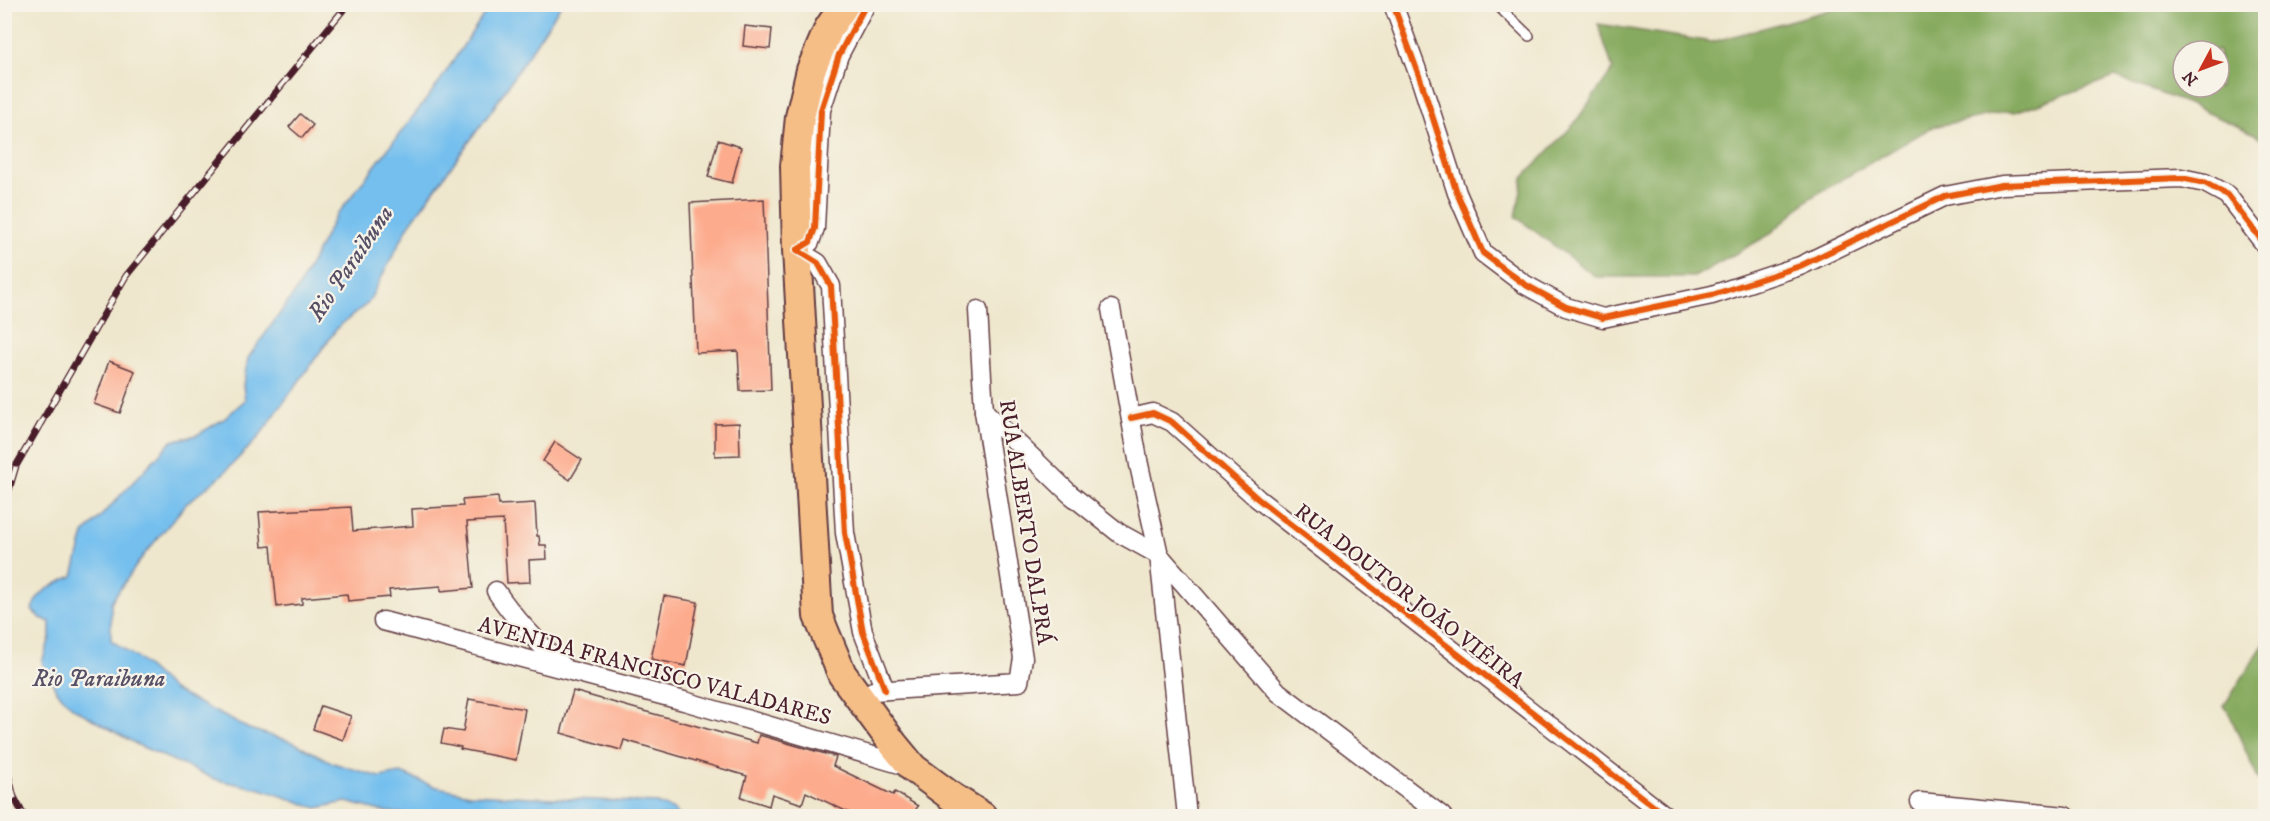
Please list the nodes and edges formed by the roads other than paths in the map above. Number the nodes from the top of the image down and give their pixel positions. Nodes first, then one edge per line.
1 (845, 4) edge
2 (866, 4) edge
3 (1393, 4) edge
4 (1496, 4) edge
5 (1529, 36) dead end
6 (808, 150) junction
7 (2265, 246) edge
8 (797, 250) junction
9 (1111, 309) dead end
10 (978, 310) dead end
11 (984, 411) junction
12 (1131, 418) junction
13 (1159, 555) junction
14 (496, 591) dead end
15 (383, 621) dead end
16 (567, 670) junction
17 (885, 690) junction
18 (854, 692) junction
19 (913, 768) junction
20 (1920, 802) dead end
21 (982, 816) edge
22 (1188, 816) edge
23 (1442, 816) edge
24 (1666, 816) edge
25 (2065, 816) edge

1 - 6 highway
2 - 6 street
3 - 7 street
4 - 5 lane
6 - 8 highway
8 - 17 street
8 - 18 highway
9 - 12 street
10 - 11 street, RUA ALBERTO DALPRÁ
11 - 13 street
11 - 17 street, RUA ALBERTO DALPRÁ
12 - 13 street
12 - 24 street, RUA DOUTOR JOÃO VIÊIRA
13 - 22 street
13 - 23 street
14 - 16 street
15 - 16 street, AVENIDA FRANCISCO VALADARES
16 - 19 street, AVENIDA FRANCISCO VALADARES
17 - 18 street, RUA ALBERTO DALPRÁ
18 - 19 highway
19 - 21 highway
20 - 25 street

